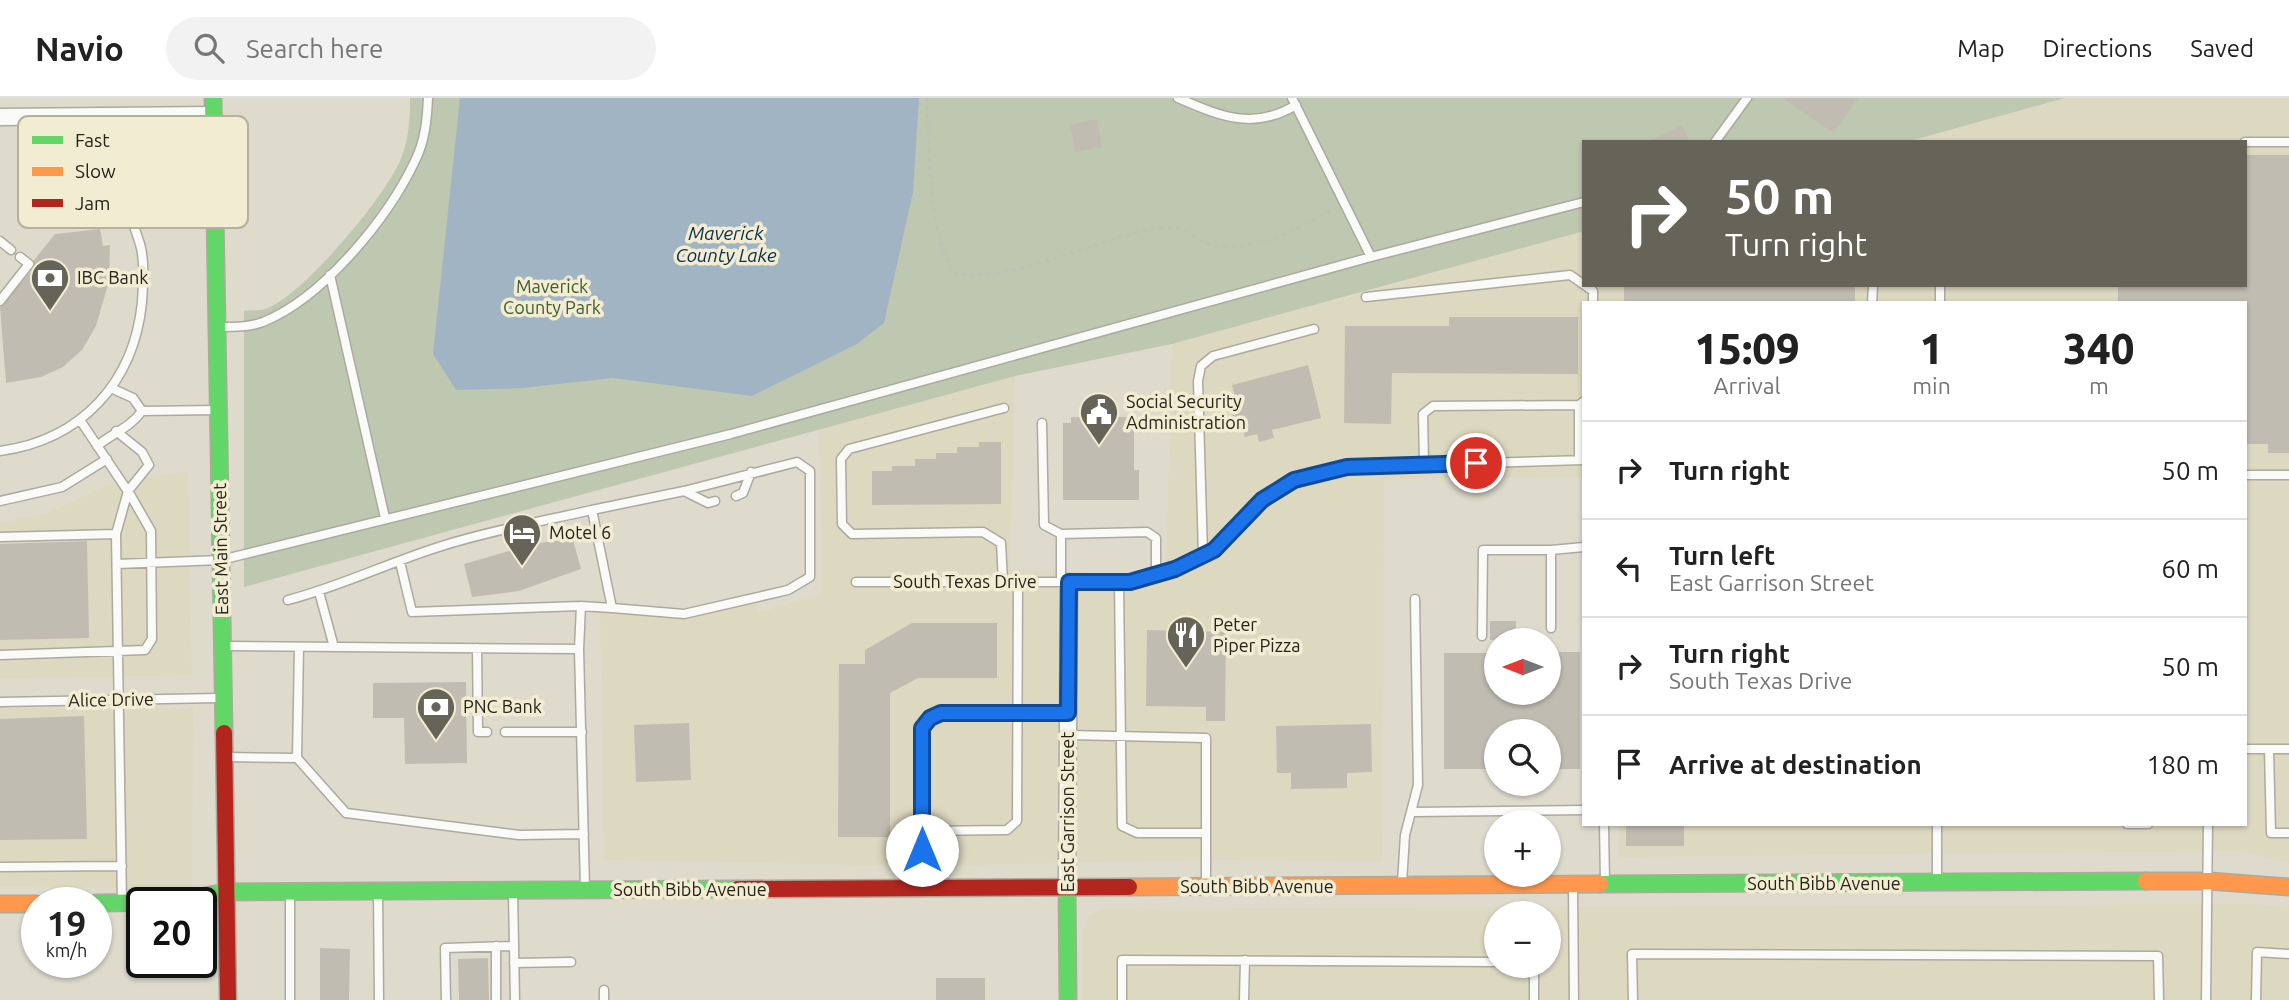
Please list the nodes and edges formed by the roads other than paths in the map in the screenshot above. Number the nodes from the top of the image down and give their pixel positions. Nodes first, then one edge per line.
1 (213, 98) edge
2 (428, 98) edge
3 (1178, 98) edge
4 (1747, 98) edge
5 (1294, 101) edge
6 (213, 115) joint
7 (146, 116) edge
8 (0, 117) edge
9 (18, 117) edge
10 (1716, 140) edge
11 (2247, 142) edge
12 (2289, 142) edge
13 (1582, 203) edge
14 (133, 228) edge
15 (216, 228) edge
16 (0, 241) edge
17 (11, 250) dead end
18 (20, 257) dead end
19 (1371, 257) junction
20 (330, 275) junction
21 (1582, 283) edge
22 (1366, 297) dead end
23 (0, 301) edge
24 (218, 327) junction
25 (1314, 329) dead end
26 (111, 388) junction
27 (1581, 403) edge
28 (1004, 408) dead end
29 (219, 410) junction
30 (142, 411) junction
31 (80, 421) junction
32 (1042, 423) dead end
33 (116, 430) junction
34 (97, 446) junction
35 (0, 451) edge
36 (107, 460) junction
37 (1581, 460) edge
38 (1424, 464) junction
39 (751, 472) junction
40 (2247, 475) edge
41 (2289, 475) edge
42 (128, 491) junction
43 (684, 491) junction
44 (736, 496) dead end
45 (0, 501) edge
46 (715, 501) dead end
47 (592, 509) junction
48 (384, 518) junction
49 (116, 534) junction
50 (1062, 534) junction
51 (0, 537) edge
52 (1582, 547) edge
53 (1551, 550) junction
54 (1203, 555) junction
55 (221, 560) junction
56 (400, 562) junction
57 (151, 563) junction
58 (117, 564) junction
59 (1156, 575) junction
60 (856, 582) dead end
61 (1003, 582) junction
62 (1018, 582) junction
63 (1065, 582) junction
64 (1118, 582) junction
65 (319, 592) junction
66 (1415, 598) dead end
67 (288, 600) dead end
68 (581, 606) junction
69 (612, 608) junction
70 (1551, 628) dead end
71 (1482, 636) dead end
72 (222, 646) junction
73 (299, 647) junction
74 (334, 647) junction
75 (477, 648) junction
76 (579, 649) junction
77 (118, 650) junction
78 (0, 655) edge
79 (222, 698) junction
80 (120, 700) junction
81 (0, 702) edge
82 (1018, 713) junction
83 (1068, 713) junction
84 (487, 732) dead end
85 (505, 732) dead end
86 (582, 732) junction
87 (1068, 735) junction
88 (1118, 735) junction
89 (2247, 749) edge
90 (2269, 749) junction
91 (2289, 749) edge
92 (223, 757) junction
93 (298, 758) junction
94 (1582, 810) edge
95 (1413, 813) junction
96 (1604, 826) edge
97 (1937, 826) edge
98 (2208, 826) edge
99 (922, 831) junction
100 (1206, 833) junction
101 (2289, 833) edge
102 (584, 834) junction
103 (122, 866) junction
104 (0, 867) edge
105 (2209, 881) junction
106 (1937, 883) junction
107 (1605, 885) junction
108 (1402, 886) junction
109 (1573, 886) junction
110 (1067, 887) junction
111 (1206, 887) junction
112 (2289, 887) edge
113 (922, 889) junction
114 (585, 890) junction
115 (378, 891) junction
116 (513, 891) junction
117 (225, 892) junction
118 (290, 892) junction
119 (112, 903) edge
120 (122, 903) junction
121 (0, 904) edge
122 (21, 904) edge
123 (496, 946) junction
124 (514, 946) junction
125 (2289, 954) edge
126 (1245, 960) junction
127 (571, 962) dead end
128 (1484, 962) edge
129 (514, 963) junction
130 (1534, 978) edge
131 (604, 990) dead end
132 (228, 1000) edge
133 (290, 1000) edge
134 (379, 1000) edge
135 (446, 1000) edge
136 (496, 1000) edge
137 (515, 1000) edge
138 (604, 1000) edge
139 (1068, 1000) edge
140 (1122, 1000) edge
141 (1244, 1000) edge
142 (1534, 1000) edge
143 (1574, 1000) edge
144 (1633, 1000) edge
145 (2159, 1000) edge
146 (2206, 1000) edge
147 (2256, 1000) edge

1 - 6 main road, East Main Street
2 - 20 lane
3 - 5 lane
4 - 10 lane
5 - 19 lane
6 - 7 street
8 - 9 street
11 - 12 lane
13 - 19 lane
14 - 26 lane
15 - 24 main road, East Main Street
16 - 17 lane
18 - 23 lane
19 - 48 lane
20 - 24 lane
20 - 48 lane
21 - 22 lane
24 - 29 main road, East Main Street
25 - 54 lane
26 - 30 lane
26 - 31 lane
27 - 37 lane
27 - 38 lane
28 - 61 lane
29 - 30 lane
29 - 55 main road, East Main Street
30 - 33 lane
31 - 34 lane
31 - 35 lane
32 - 50 lane
33 - 34 lane
33 - 42 lane
34 - 36 lane
36 - 42 lane
36 - 45 lane
37 - 38 lane, South Texas Drive
38 - 54 lane, South Texas Drive
39 - 43 lane
39 - 44 lane
39 - 69 lane
40 - 41 lane
42 - 49 lane
42 - 57 lane
43 - 46 lane
43 - 47 lane
47 - 56 lane
47 - 69 lane
48 - 55 lane
49 - 51 lane
49 - 58 lane
50 - 59 lane
50 - 63 lane
52 - 53 lane
53 - 70 lane
53 - 71 lane
54 - 59 lane, South Texas Drive
55 - 57 lane
55 - 72 main road, East Main Street
56 - 65 lane
56 - 68 lane
57 - 58 lane
57 - 77 lane
58 - 77 lane
59 - 64 lane, South Texas Drive
60 - 61 lane, South Texas Drive
61 - 62 lane, South Texas Drive
62 - 63 lane, South Texas Drive
62 - 82 lane
63 - 64 lane, South Texas Drive
63 - 83 street, East Garrison Street
64 - 88 lane
65 - 67 lane
65 - 74 lane
66 - 95 lane
68 - 69 lane
68 - 76 lane
72 - 73 lane
72 - 79 main road, East Main Street
73 - 74 lane
73 - 93 lane
74 - 75 lane
75 - 76 lane
75 - 84 lane
76 - 86 lane
77 - 78 lane
77 - 80 lane
79 - 80 lane, Alice Drive
79 - 92 main road, East Main Street
80 - 81 lane, Alice Drive
80 - 103 lane
82 - 83 lane
82 - 99 lane
82 - 99 lane
83 - 87 street, East Garrison Street
85 - 86 lane
86 - 102 lane
87 - 88 lane
87 - 110 street, East Garrison Street
88 - 100 lane
88 - 100 lane
89 - 90 lane
90 - 91 lane
90 - 101 lane
92 - 93 lane
92 - 117 main road, East Main Street
93 - 102 lane
94 - 95 lane
95 - 108 lane
96 - 107 lane
97 - 106 lane
98 - 105 lane
99 - 113 lane
100 - 111 lane
102 - 114 lane
103 - 104 lane
103 - 120 lane
105 - 106 main road, South Bibb Avenue
105 - 112 main road, South Bibb Avenue
105 - 146 lane
106 - 107 main road, South Bibb Avenue
107 - 109 main road, South Bibb Avenue
108 - 109 main road, South Bibb Avenue
108 - 111 main road, South Bibb Avenue
109 - 143 lane
110 - 111 main road, South Bibb Avenue
110 - 113 main road, South Bibb Avenue
110 - 139 main road, East Garrison Street
113 - 114 main road, South Bibb Avenue
114 - 116 main road, South Bibb Avenue
115 - 116 main road, South Bibb Avenue
115 - 118 main road, South Bibb Avenue
115 - 134 lane
116 - 124 lane
117 - 118 main road, South Bibb Avenue
117 - 120 main road, South Bibb Avenue
117 - 132 main road, East Main Street
118 - 133 lane
119 - 120 main road, South Bibb Avenue
121 - 122 main road
123 - 124 lane
123 - 135 lane
123 - 136 lane
124 - 129 lane
125 - 147 lane
126 - 128 lane
126 - 140 lane
126 - 141 lane
127 - 129 lane
129 - 137 lane
130 - 142 lane
131 - 138 lane
144 - 145 lane

